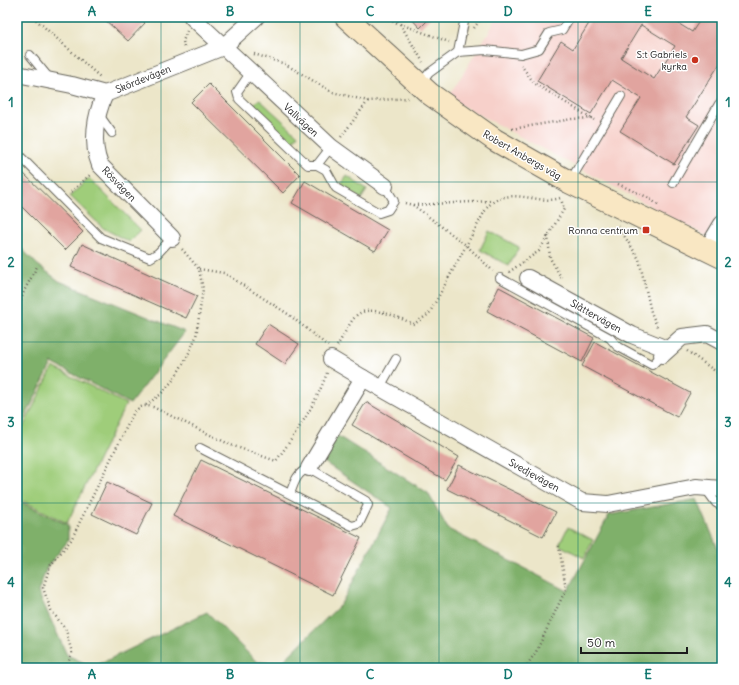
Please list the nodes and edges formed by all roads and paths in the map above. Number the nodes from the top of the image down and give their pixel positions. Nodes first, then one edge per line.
1 (33, 17) edge
2 (256, 17) edge
3 (346, 17) edge
4 (381, 17) edge
5 (396, 17) edge
6 (465, 17) edge
7 (570, 17) edge
8 (192, 18) edge
9 (398, 23) junction
10 (228, 52) junction
11 (458, 52) junction
12 (516, 54) junction
13 (30, 55) dead end
14 (186, 62) junction
15 (251, 72) junction
16 (17, 74) edge
17 (51, 80) junction
18 (428, 85) junction
19 (110, 92) junction
20 (621, 96) dead end
21 (368, 102) junction
22 (719, 104) dead end
23 (98, 114) junction
24 (592, 118) junction
25 (602, 128) junction
26 (112, 133) dead end
27 (495, 140) junction
28 (331, 147) junction
29 (17, 153) edge
30 (100, 165) junction
31 (317, 165) junction
32 (674, 183) dead end
33 (385, 186) joint
34 (565, 193) junction
35 (64, 200) junction
36 (394, 201) junction
37 (492, 201) junction
38 (413, 205) junction
39 (722, 224) edge
40 (622, 225) dead end
41 (548, 235) junction
42 (172, 238) junction
43 (466, 244) junction
44 (714, 253) edge
45 (38, 266) dead end
46 (199, 269) junction
47 (500, 278) junction
48 (525, 284) junction
49 (573, 303) junction
50 (17, 312) edge
51 (722, 342) edge
52 (664, 352) junction
53 (331, 359) joint
54 (396, 359) dead end
55 (722, 376) edge
56 (363, 378) junction
57 (380, 387) junction
58 (145, 405) junction
59 (722, 442) edge
60 (200, 448) dead end
61 (309, 468) junction
62 (716, 488) edge
63 (290, 494) junction
64 (722, 506) edge
65 (559, 546) dead end
66 (66, 668) edge
67 (525, 668) edge

1 - 19 path
2 - 10 street, Skördevägen
3 - 18 street, Robert Anbergs väg
4 - 9 path
5 - 9 path
6 - 11 lane
7 - 12 lane
8 - 10 street, Vallvägen
8 - 14 path
9 - 11 path
9 - 18 path
10 - 14 street, Skördevägen
10 - 15 street, Vallvägen
10 - 21 path
11 - 12 lane
11 - 18 lane
12 - 24 path
13 - 17 lane
14 - 19 street, Skördevägen
15 - 28 street, Vallvägen
15 - 31 lane
16 - 17 street, Skördevägen
17 - 19 street, Skördevägen
18 - 21 path
18 - 27 street, Robert Anbergs väg
19 - 23 street, Rösvägen
20 - 25 lane
21 - 28 path
22 - 32 lane
23 - 26 lane
23 - 30 street, Rösvägen
24 - 25 path
24 - 27 path
25 - 34 lane
27 - 34 street, Robert Anbergs väg
28 - 31 lane
28 - 33 street, Vallvägen
29 - 35 lane
30 - 35 path
30 - 42 street, Rösvägen
31 - 36 lane
33 - 36 lane
34 - 37 path
34 - 41 path
34 - 44 street, Robert Anbergs väg
35 - 42 lane
36 - 38 path
37 - 38 path
37 - 43 path
38 - 43 path
39 - 44 street
40 - 52 path
41 - 47 path
41 - 49 path
42 - 46 path
43 - 46 path
43 - 47 path
45 - 50 path
46 - 58 path
47 - 48 lane
48 - 49 street, Slåttervägen
48 - 52 lane
49 - 52 street, Slåttervägen
51 - 52 street
52 - 55 path
53 - 56 street, Svedjevägen
53 - 58 path
54 - 57 lane
56 - 57 street, Svedjevägen
56 - 61 street
57 - 62 street, Svedjevägen
58 - 66 path
59 - 62 path
60 - 63 lane
61 - 63 lane
61 - 63 lane
62 - 64 lane
65 - 67 path

